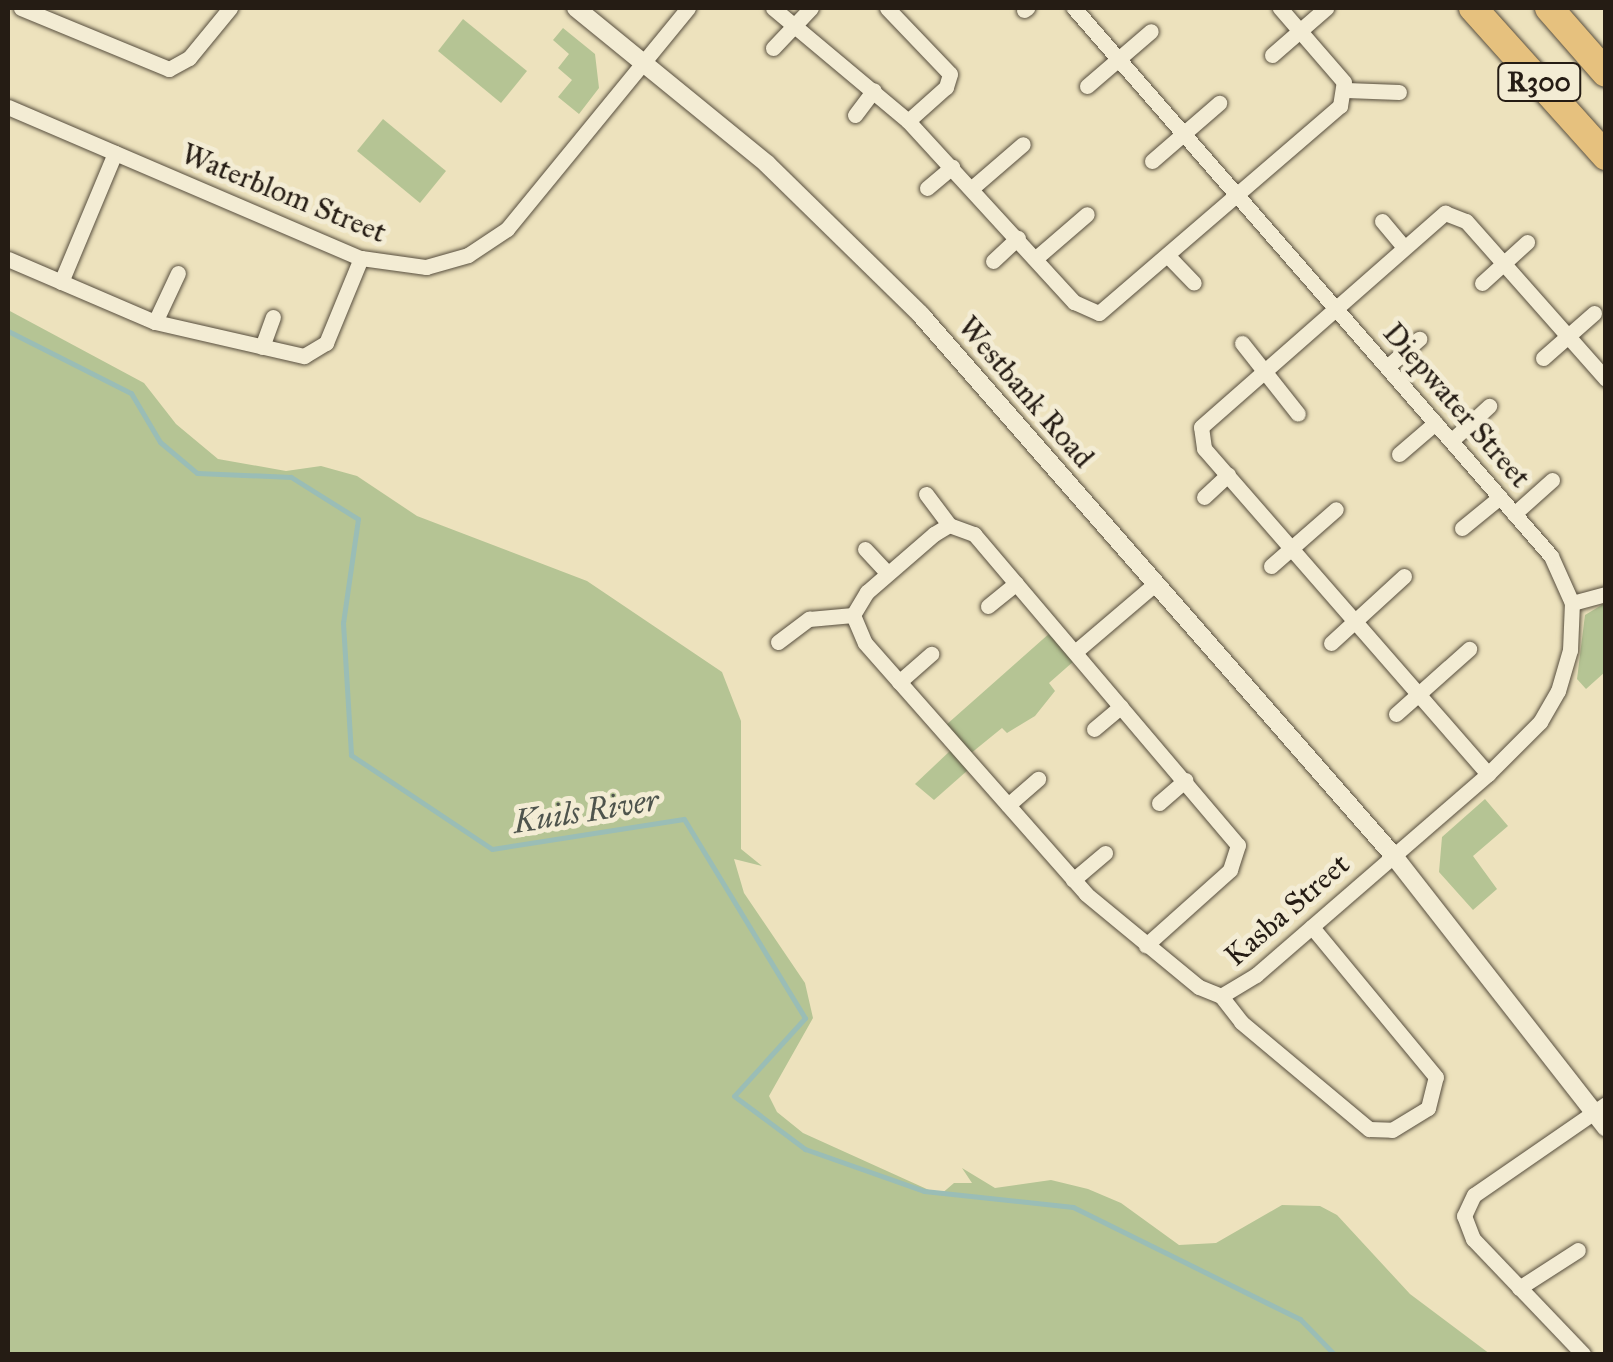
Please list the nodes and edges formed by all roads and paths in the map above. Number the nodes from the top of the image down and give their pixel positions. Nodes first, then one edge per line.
1 (21, 8) edge
2 (230, 8) edge
3 (576, 8) edge
4 (688, 8) edge
5 (773, 8) edge
6 (811, 8) edge
7 (888, 8) edge
8 (1074, 8) edge
9 (1280, 8) edge
10 (1326, 8) edge
11 (1473, 8) edge
12 (1549, 8) edge
13 (56, 14) edge
14 (794, 24) junction
15 (1151, 30) dead end
16 (1300, 30) junction
17 (773, 48) dead end
18 (1272, 55) dead end
19 (1119, 58) junction
20 (643, 62) junction
21 (1606, 73) edge
22 (1087, 86) dead end
23 (874, 90) junction
24 (1346, 90) junction
25 (1399, 92) dead end
26 (1218, 103) dead end
27 (8, 107) edge
28 (855, 115) dead end
29 (908, 121) junction
30 (1184, 134) junction
31 (1023, 144) dead end
32 (115, 153) junction
33 (1606, 156) edge
34 (1152, 161) dead end
35 (952, 167) junction
36 (927, 188) dead end
37 (972, 188) junction
38 (1238, 196) junction
39 (1087, 214) dead end
40 (1382, 221) dead end
41 (1018, 238) junction
42 (1528, 242) dead end
43 (1402, 245) junction
44 (1168, 256) junction
45 (362, 258) junction
46 (1036, 258) junction
47 (8, 259) edge
48 (993, 261) dead end
49 (1504, 264) junction
50 (178, 273) dead end
51 (61, 282) junction
52 (1194, 283) dead end
53 (1482, 284) dead end
54 (1334, 306) junction
55 (1594, 312) dead end
56 (273, 317) dead end
57 (155, 322) junction
58 (1568, 337) junction
59 (1419, 339) dead end
60 (1242, 344) dead end
61 (262, 347) junction
62 (1543, 358) dead end
63 (1387, 367) junction
64 (1262, 369) junction
65 (1606, 380) edge
66 (1489, 406) dead end
67 (1298, 414) dead end
68 (1435, 423) junction
69 (1451, 440) junction
70 (1399, 454) dead end
71 (1228, 475) junction
72 (1552, 480) dead end
73 (926, 494) dead end
74 (1204, 497) dead end
75 (1500, 497) junction
76 (1336, 509) dead end
77 (1514, 514) junction
78 (949, 525) junction
79 (1462, 528) dead end
80 (865, 548) dead end
81 (1292, 548) junction
82 (1270, 566) dead end
83 (888, 573) junction
84 (1404, 576) dead end
85 (1016, 583) junction
86 (1156, 584) junction
87 (1606, 594) edge
88 (1572, 604) junction
89 (988, 606) dead end
90 (853, 615) junction
91 (1355, 620) junction
92 (778, 642) dead end
93 (1331, 643) dead end
94 (1469, 649) dead end
95 (1076, 652) junction
96 (931, 654) dead end
97 (899, 682) junction
98 (1419, 694) junction
99 (1121, 706) junction
100 (1396, 714) dead end
101 (1094, 729) dead end
102 (1488, 774) junction
103 (1038, 779) dead end
104 (1185, 780) junction
105 (1158, 803) dead end
106 (1008, 805) junction
107 (1105, 852) dead end
108 (1392, 855) junction
109 (1073, 880) junction
110 (1312, 927) junction
111 (1146, 945) junction
112 (1221, 996) junction
113 (1602, 1115) edge
114 (1578, 1250) dead end
115 (1519, 1288) junction
116 (1584, 1354) edge

1 - 13 street
2 - 13 street
3 - 20 street, Westbank Road
4 - 20 street
5 - 14 street
6 - 14 street
7 - 29 street
8 - 19 street, Diepwater Street
9 - 16 street
10 - 16 street
11 - 33 highway, R300
12 - 21 highway, R300
14 - 17 street
14 - 23 street
15 - 19 street
16 - 18 street
16 - 24 street
19 - 22 street
19 - 30 street, Diepwater Street
20 - 45 street, Waterblom Street
20 - 86 street, Westbank Road
23 - 28 street
23 - 29 street
24 - 25 street
24 - 38 street
26 - 30 street
27 - 32 street, Waterblom Street
29 - 35 street
30 - 34 street
30 - 38 street, Diepwater Street
31 - 37 street
32 - 45 street, Waterblom Street
32 - 51 street
35 - 36 street
35 - 37 street
37 - 41 street
38 - 44 street
38 - 54 street, Diepwater Street
39 - 46 street
40 - 43 street
41 - 46 street
41 - 48 street
42 - 49 street
43 - 49 street
43 - 54 street
44 - 46 street
44 - 52 street
45 - 61 street
47 - 51 street
49 - 53 street
49 - 58 street
50 - 57 street
51 - 57 street
54 - 63 street, Diepwater Street
54 - 64 street
55 - 58 street
56 - 61 street
57 - 61 street
58 - 62 street
58 - 65 street
59 - 63 street
60 - 64 street
63 - 68 street, Diepwater Street
64 - 67 street
64 - 71 street
66 - 69 street
68 - 69 street, Diepwater Street
68 - 70 street
69 - 75 street, Diepwater Street
71 - 74 street
71 - 81 street
72 - 77 street
73 - 78 street
75 - 77 street, Diepwater Street
75 - 79 street
76 - 81 street
77 - 88 street, Diepwater Street
78 - 83 street
78 - 85 street
80 - 83 street
81 - 82 street
81 - 91 street
83 - 90 street
84 - 91 street
85 - 89 street
85 - 95 street
86 - 95 street
86 - 108 street, Westbank Road
87 - 88 street
88 - 102 street, Diepwater Street
90 - 92 street
90 - 97 street, Kasba Street
91 - 93 street
91 - 98 street
94 - 98 street
95 - 99 street
96 - 97 street
97 - 106 street, Kasba Street
98 - 100 street
98 - 102 street
99 - 101 street
99 - 104 street
102 - 108 street, Diepwater Street
103 - 106 street
104 - 105 street
104 - 111 street
106 - 109 street, Kasba Street
107 - 109 street
108 - 110 street, Kasba Street
108 - 113 street, Westbank Road
109 - 111 street, Kasba Street
110 - 112 street, Kasba Street
110 - 112 street
111 - 112 street, Kasba Street
113 - 115 street
114 - 115 street
115 - 116 street

